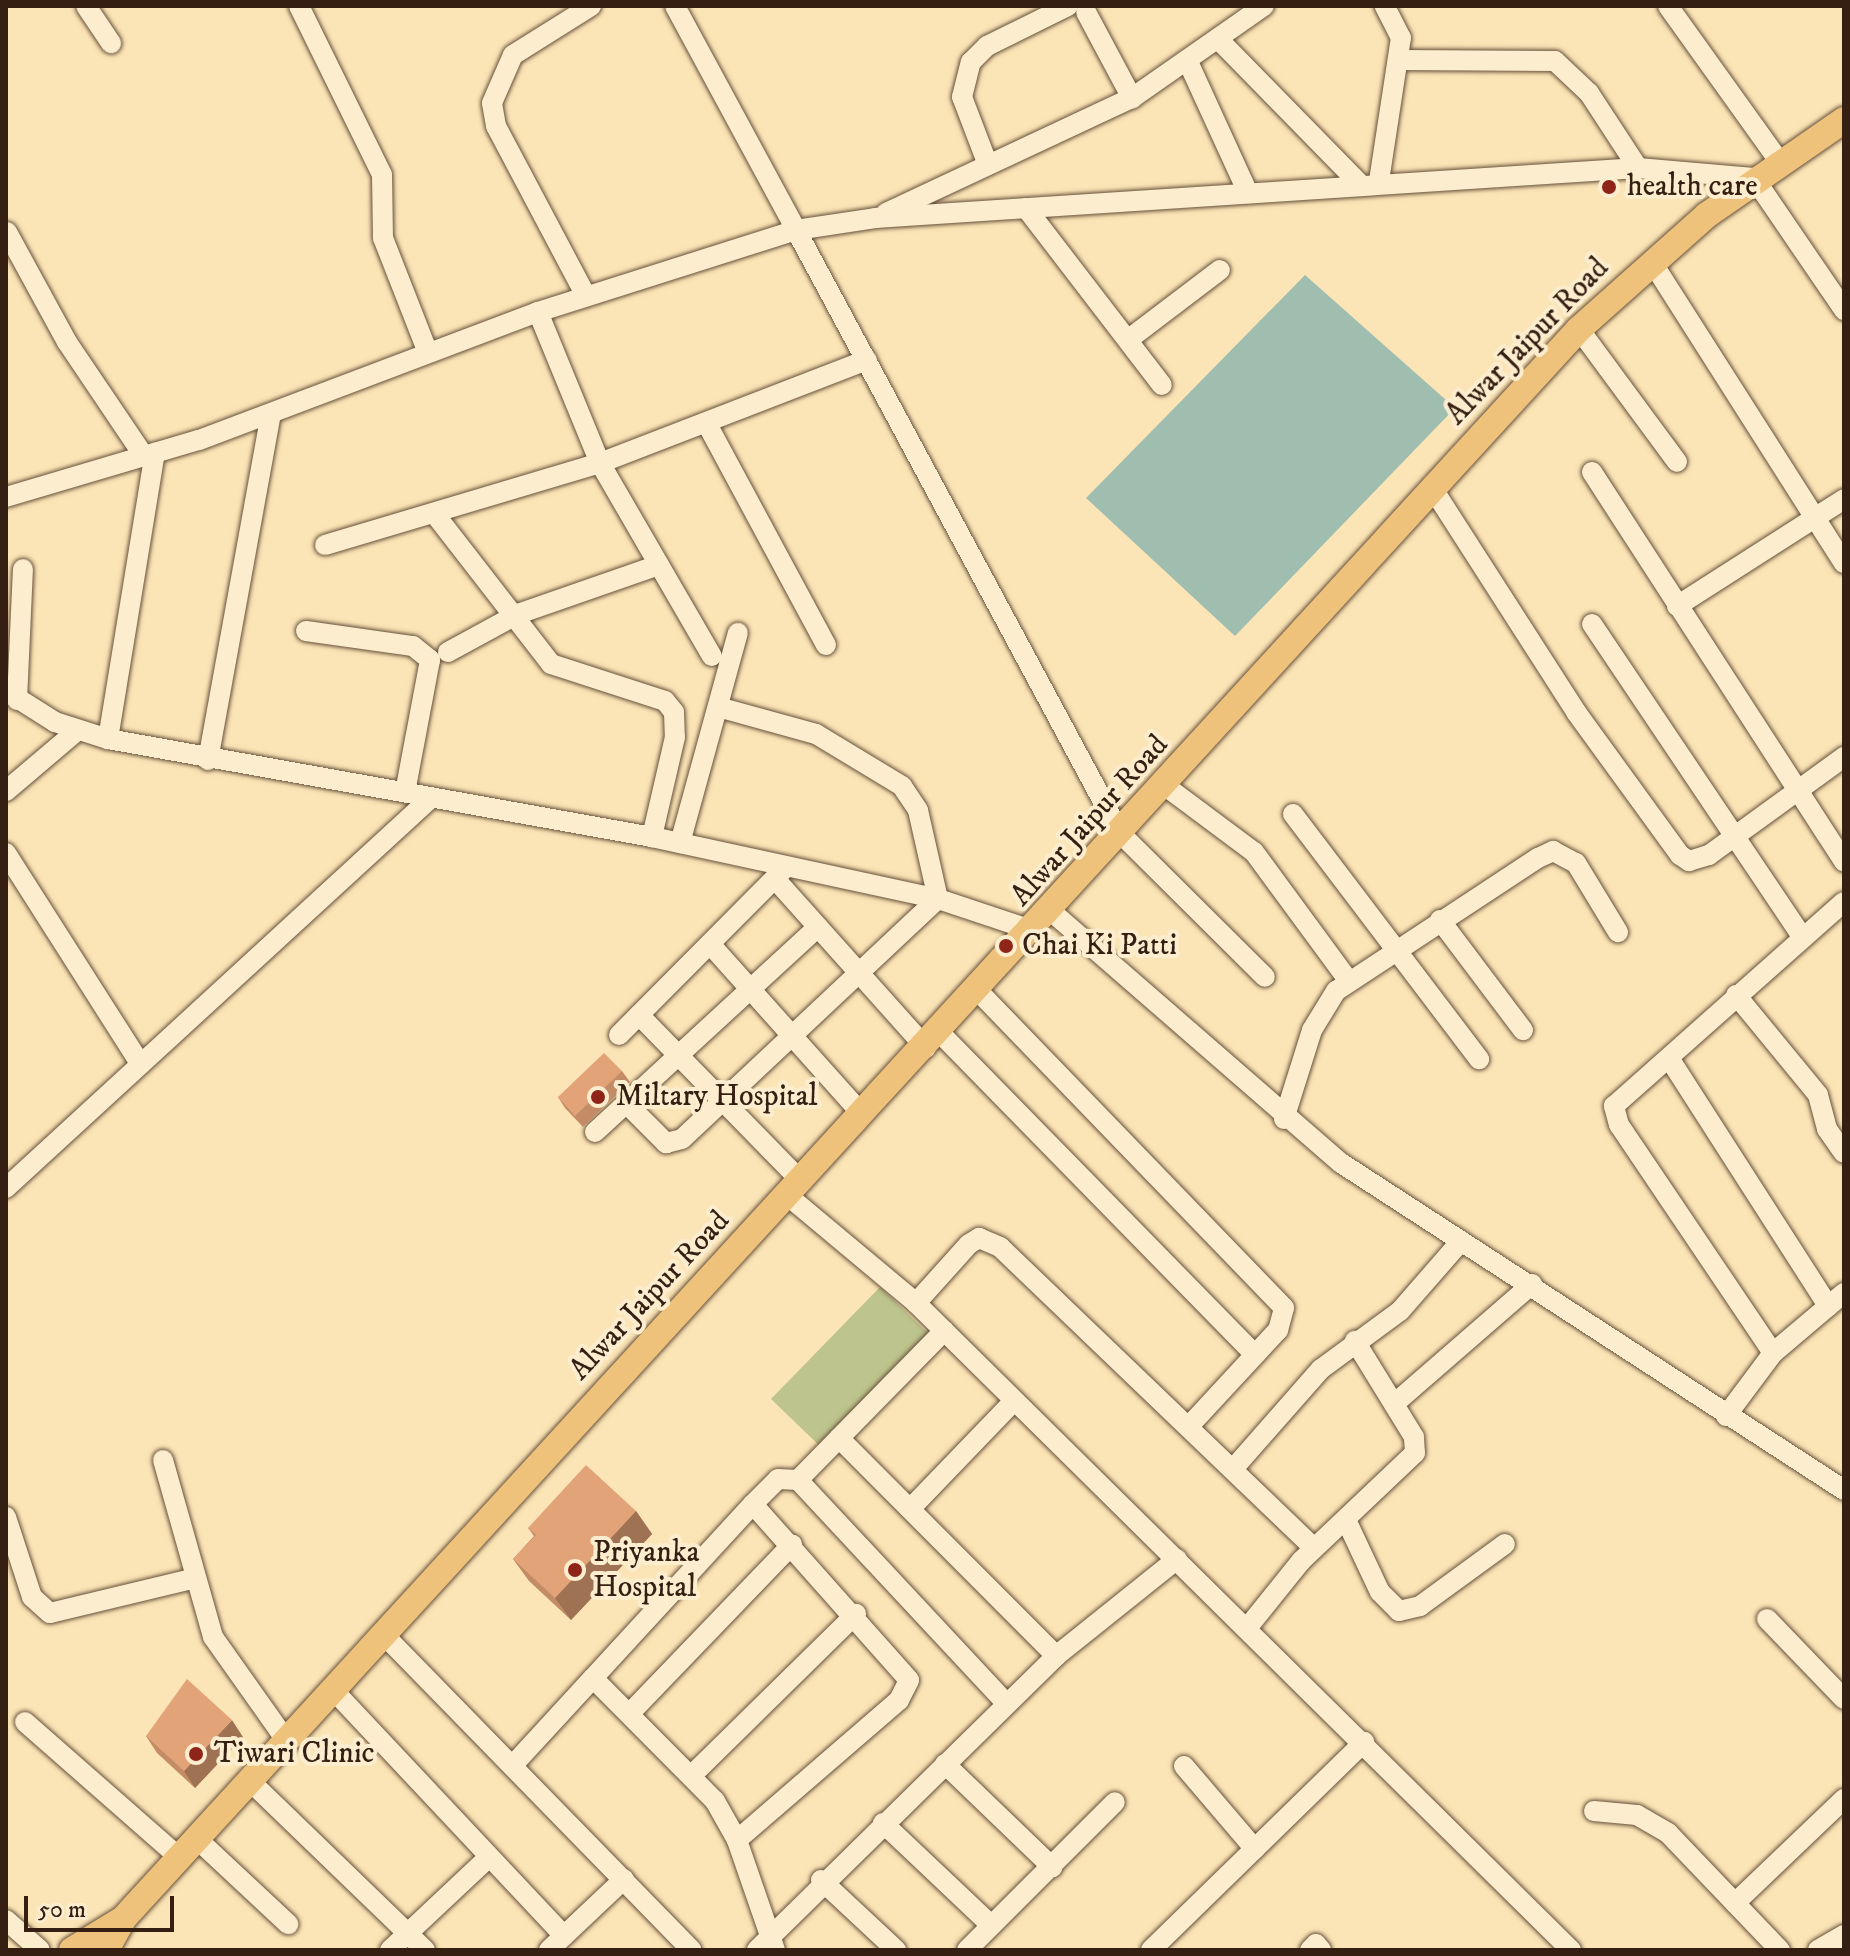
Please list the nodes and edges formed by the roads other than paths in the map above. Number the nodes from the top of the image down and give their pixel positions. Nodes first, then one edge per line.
1 (86, 6) edge
2 (299, 6) edge
3 (591, 6) edge
4 (675, 6) edge
5 (1263, 6) edge
6 (1385, 6) edge
7 (1668, 6) edge
8 (1077, 9) edge
9 (1220, 41) junction
10 (111, 43) dead end
11 (1399, 60) junction
12 (1189, 64) junction
13 (1132, 98) junction
14 (1841, 127) edge
15 (1779, 161) junction
16 (988, 165) junction
17 (1638, 168) junction
18 (1754, 178) junction
19 (1370, 182) junction
20 (1248, 193) junction
21 (1026, 208) junction
22 (875, 218) junction
23 (796, 230) junction
24 (7, 232) edge
25 (1652, 262) junction
26 (1220, 270) dead end
27 (586, 296) junction
28 (1844, 310) edge
29 (538, 312) junction
30 (1579, 329) junction
31 (1129, 339) junction
32 (428, 353) junction
33 (867, 360) junction
34 (1162, 385) dead end
35 (271, 415) junction
36 (707, 424) junction
37 (150, 455) junction
38 (1677, 462) dead end
39 (600, 463) junction
40 (1592, 472) dead end
41 (1433, 489) junction
42 (6, 497) edge
43 (1844, 499) edge
44 (434, 513) junction
45 (1814, 519) junction
46 (325, 545) dead end
47 (1844, 563) edge
48 (656, 566) junction
49 (23, 569) dead end
50 (1677, 606) junction
51 (518, 614) junction
52 (1592, 624) dead end
53 (306, 631) dead end
54 (738, 633) dead end
55 (826, 645) dead end
56 (448, 652) dead end
57 (712, 656) dead end
58 (12, 695) edge
59 (718, 707) junction
60 (78, 730) junction
61 (108, 739) junction
62 (1844, 757) edge
63 (208, 760) junction
64 (1164, 785) junction
65 (1798, 789) junction
66 (6, 791) edge
67 (405, 792) junction
68 (432, 797) junction
69 (1293, 814) dead end
70 (1120, 833) junction
71 (1734, 833) junction
72 (652, 837) junction
73 (680, 843) junction
74 (6, 853) edge
75 (1844, 862) edge
76 (781, 874) junction
77 (938, 899) junction
78 (1844, 902) edge
79 (1440, 920) junction
80 (1043, 922) junction
81 (818, 927) junction
82 (1618, 932) dead end
83 (1801, 935) junction
84 (710, 944) junction
85 (1394, 950) junction
86 (860, 973) junction
87 (1265, 977) dead end
88 (1348, 980) junction
89 (751, 988) junction
90 (979, 992) junction
91 (1736, 995) junction
92 (639, 1015) junction
93 (1523, 1030) dead end
94 (619, 1035) dead end
95 (795, 1036) junction
96 (933, 1041) junction
97 (677, 1056) junction
98 (1669, 1058) junction
99 (1479, 1059) dead end
100 (139, 1062) junction
101 (626, 1103) junction
102 (721, 1103) junction
103 (863, 1115) junction
104 (1284, 1119) junction
105 (595, 1132) dead end
106 (1844, 1153) edge
107 (6, 1188) edge
108 (794, 1188) junction
109 (1461, 1241) junction
110 (1532, 1284) junction
111 (1836, 1300) edge
112 (916, 1303) junction
113 (944, 1331) junction
114 (1355, 1341) junction
115 (1773, 1353) junction
116 (1255, 1355) junction
117 (1013, 1402) junction
118 (1394, 1404) junction
119 (1726, 1416) junction
120 (1189, 1426) junction
121 (839, 1438) junction
122 (163, 1460) dead end
123 (1233, 1469) junction
124 (798, 1480) junction
125 (1844, 1490) edge
126 (753, 1504) junction
127 (910, 1509) junction
128 (6, 1517) edge
129 (1347, 1522) junction
130 (1505, 1544) dead end
131 (792, 1545) junction
132 (1314, 1548) junction
133 (1177, 1559) junction
134 (196, 1578) junction
135 (856, 1614) junction
136 (1767, 1619) dead end
137 (1248, 1627) junction
138 (387, 1638) junction
139 (1056, 1656) junction
140 (593, 1678) junction
141 (336, 1693) junction
142 (1844, 1699) edge
143 (1007, 1704) junction
144 (632, 1711) junction
145 (25, 1722) dead end
146 (1364, 1742) junction
147 (288, 1743) junction
148 (945, 1764) junction
149 (513, 1765) junction
150 (1184, 1766) dead end
151 (692, 1775) junction
152 (251, 1782) junction
153 (1844, 1799) edge
154 (1115, 1802) dead end
155 (1594, 1811) dead end
156 (883, 1823) junction
157 (737, 1840) junction
158 (189, 1849) junction
159 (1255, 1849) junction
160 (489, 1857) junction
161 (1052, 1867) junction
162 (624, 1879) junction
163 (821, 1880) junction
164 (1735, 1903) junction
165 (123, 1919) junction
166 (6, 1920) edge
167 (288, 1924) dead end
168 (991, 1925) junction
169 (407, 1931) junction
170 (1844, 1935) edge
171 (556, 1943) edge
172 (767, 1945) edge
173 (40, 1950) edge
174 (72, 1950) edge
175 (106, 1950) edge
176 (390, 1950) edge
177 (425, 1950) edge
178 (692, 1950) edge
179 (896, 1950) edge
180 (967, 1950) edge
181 (1151, 1950) edge
182 (1310, 1950) edge
183 (1321, 1950) edge
184 (1571, 1950) edge
185 (1780, 1950) edge
186 (1818, 1950) edge

1 - 10 street
2 - 32 street
3 - 27 street
4 - 23 street
5 - 9 street
6 - 11 street
7 - 15 street
8 - 13 street
8 - 16 street
9 - 12 street
9 - 19 street
11 - 17 street
11 - 19 street
12 - 13 street
12 - 20 street
13 - 16 street
14 - 15 main road, Alwar Jaipur Road
15 - 18 main road, Alwar Jaipur Road
16 - 22 street
17 - 18 street
17 - 19 street
18 - 25 main road, Alwar Jaipur Road
18 - 28 street
19 - 20 street
20 - 21 street
21 - 22 street
21 - 31 street
22 - 23 street
23 - 27 street
23 - 33 street
24 - 37 street
25 - 30 main road, Alwar Jaipur Road
25 - 45 street
26 - 31 street
27 - 29 street
29 - 32 street
29 - 39 street
30 - 38 street
30 - 41 main road, Alwar Jaipur Road
31 - 34 street
32 - 35 street
33 - 36 street
33 - 70 street
35 - 37 street
35 - 63 street
36 - 39 street
36 - 55 street
37 - 42 street
37 - 61 street
39 - 44 street
39 - 48 street
40 - 50 street
41 - 64 main road, Alwar Jaipur Road
41 - 71 street
43 - 45 street
44 - 46 street
44 - 51 street
45 - 47 street
45 - 50 street
48 - 51 street
48 - 57 street
49 - 58 street
50 - 65 street
51 - 56 street
51 - 72 street
52 - 71 street
53 - 67 street
54 - 59 street
58 - 60 street
59 - 73 street
59 - 77 street
60 - 61 street
60 - 66 street
61 - 63 street
62 - 65 street
63 - 67 street
64 - 70 main road, Alwar Jaipur Road
64 - 88 street
65 - 71 street
65 - 75 street
67 - 68 street
68 - 72 street
68 - 100 street
69 - 85 street
70 - 80 main road, Alwar Jaipur Road
70 - 87 street
71 - 83 street
72 - 73 street
73 - 76 street
74 - 100 street
76 - 77 street
76 - 81 street
76 - 84 street
77 - 80 street
77 - 86 street
78 - 83 street
79 - 82 street
79 - 85 street
79 - 93 street
80 - 90 main road, Alwar Jaipur Road
80 - 104 street
81 - 86 street
81 - 89 street
83 - 91 street
84 - 89 street
84 - 92 street
85 - 88 street
85 - 99 street
86 - 95 street
86 - 96 street
88 - 104 street
89 - 95 street
89 - 97 street
90 - 96 main road, Alwar Jaipur Road
90 - 116 street
91 - 98 street
91 - 106 street
92 - 94 street
92 - 97 street
95 - 102 street
95 - 103 street
96 - 103 main road, Alwar Jaipur Road
96 - 116 street
97 - 101 street
97 - 102 street
98 - 111 street
98 - 115 street
100 - 107 street
101 - 102 street
101 - 105 street
102 - 108 street
103 - 108 main road, Alwar Jaipur Road
104 - 109 street
108 - 112 street
108 - 138 main road, Alwar Jaipur Road
109 - 110 street
109 - 114 street
110 - 118 street
110 - 119 street
111 - 115 street
112 - 113 street
112 - 120 street
113 - 117 street
113 - 121 street
114 - 118 street
114 - 123 street
115 - 119 street
116 - 120 street
117 - 127 street
117 - 133 street
118 - 129 street
119 - 125 street
120 - 123 street
121 - 124 street
121 - 127 street
122 - 134 street
123 - 132 street
124 - 126 street
124 - 143 street
126 - 131 street
126 - 140 street
127 - 139 street
128 - 134 street
129 - 130 street
129 - 132 street
131 - 135 street
131 - 144 street
132 - 137 street
133 - 137 street
133 - 139 street
134 - 147 street
135 - 151 street
135 - 157 street
136 - 142 street
137 - 146 street
138 - 141 main road, Alwar Jaipur Road
138 - 149 street
139 - 143 street
140 - 144 street
140 - 149 street
141 - 147 main road, Alwar Jaipur Road
141 - 160 street
143 - 148 street
144 - 151 street
145 - 158 street
146 - 159 street
146 - 184 street
147 - 152 main road, Alwar Jaipur Road
148 - 156 street
148 - 161 street
149 - 162 street
150 - 159 street
151 - 157 street
152 - 158 main road, Alwar Jaipur Road
152 - 169 street
153 - 164 street
154 - 161 street
155 - 164 street
156 - 163 street
156 - 168 street
157 - 172 street
158 - 165 main road, Alwar Jaipur Road
158 - 167 street
159 - 181 street
160 - 169 street
160 - 171 street
161 - 168 street
162 - 171 street
162 - 178 street
163 - 172 street
163 - 179 street
164 - 185 street
165 - 174 main road, Alwar Jaipur Road
165 - 175 main road, Alwar Jaipur Road
166 - 173 street
168 - 180 street
169 - 176 street
169 - 177 street
170 - 186 street
182 - 183 street

